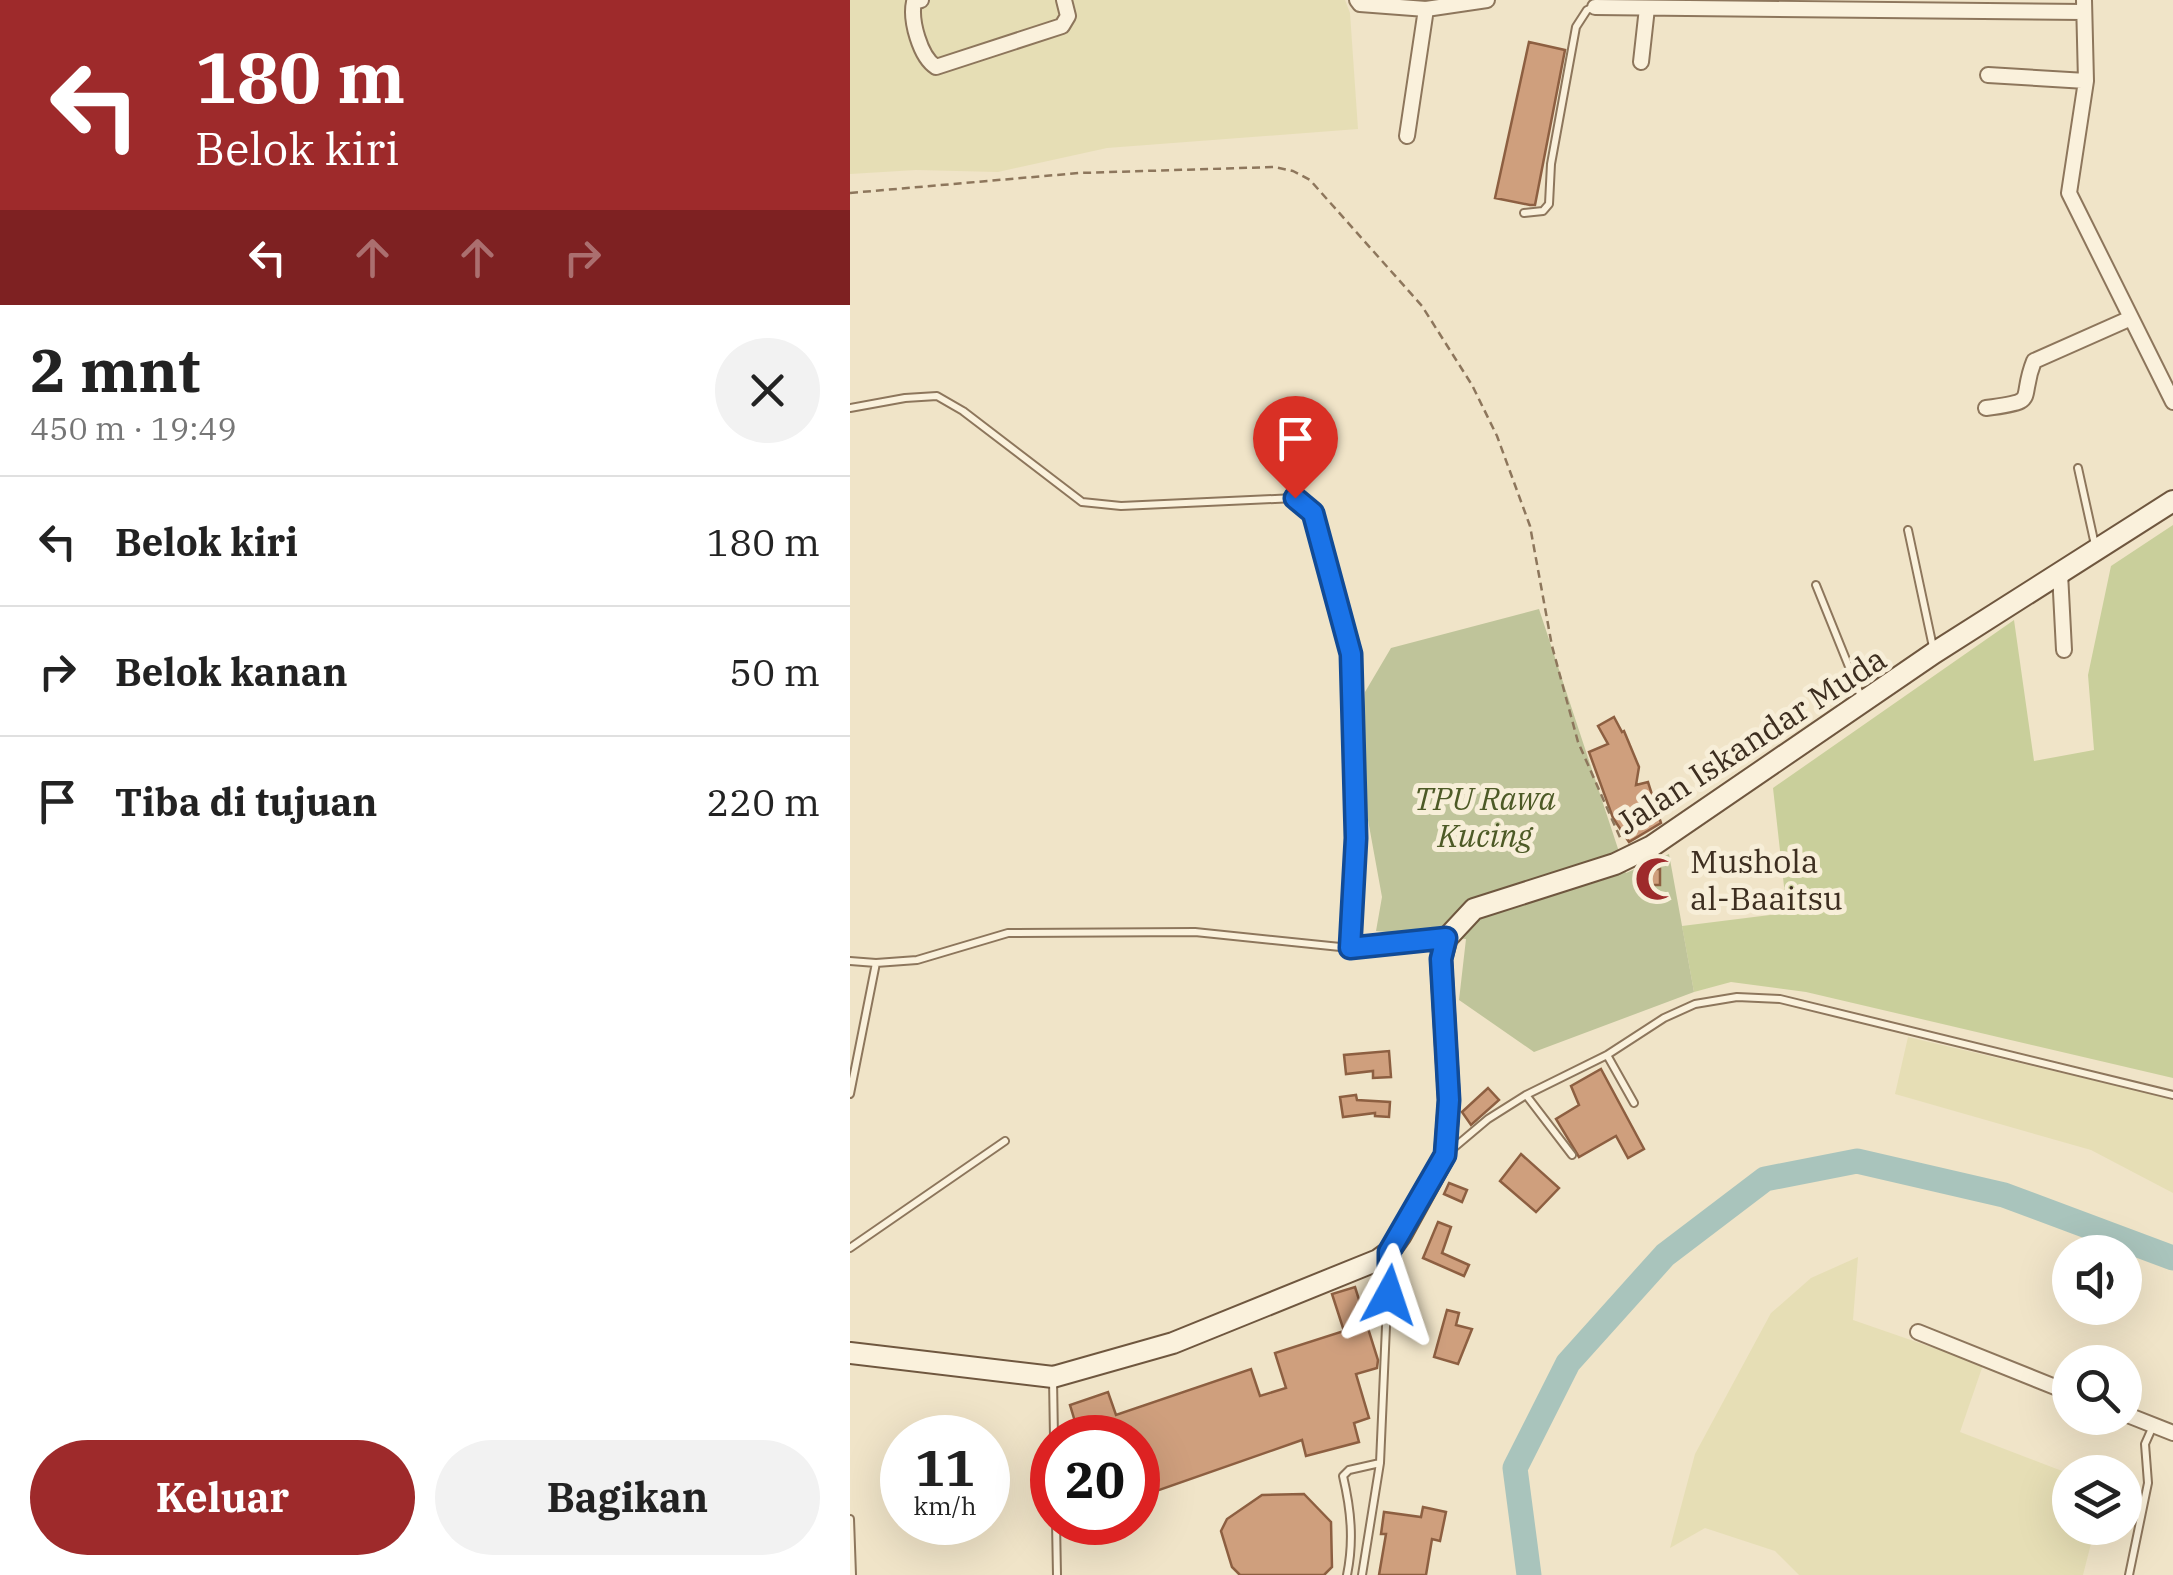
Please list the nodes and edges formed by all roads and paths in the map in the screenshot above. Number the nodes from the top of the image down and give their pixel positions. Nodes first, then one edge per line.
1 (921, 0) edge
2 (1064, 0) edge
3 (1357, 0) edge
4 (1487, 0) edge
5 (1822, 5) edge
6 (1595, 6) joint
7 (2084, 6) edge
8 (1647, 8) junction
9 (1426, 9) junction
10 (1642, 62) dead end
11 (1988, 75) dead end
12 (2086, 81) junction
13 (1407, 136) dead end
14 (850, 193) edge
15 (1524, 213) dead end
16 (2131, 318) junction
17 (2173, 402) edge
18 (850, 408) edge
19 (1986, 408) dead end
20 (2078, 468) dead end
21 (2173, 501) edge
22 (1908, 530) dead end
23 (2096, 550) junction
24 (2060, 573) junction
25 (1816, 584) dead end
26 (2064, 650) dead end
27 (1934, 654) junction
28 (1864, 702) junction
29 (1629, 857) junction
30 (1446, 938) junction
31 (1350, 948) junction
32 (850, 961) edge
33 (876, 963) junction
34 (1607, 1055) junction
35 (850, 1094) edge
36 (1526, 1095) junction
37 (2173, 1095) edge
38 (1634, 1104) dead end
39 (1005, 1141) dead end
40 (1572, 1154) dead end
41 (1445, 1155) junction
42 (850, 1248) edge
43 (1389, 1252) junction
44 (1918, 1332) dead end
45 (850, 1353) edge
46 (1052, 1377) junction
47 (2052, 1386) edge
48 (1053, 1415) edge
49 (2142, 1420) edge
50 (2154, 1425) junction
51 (2173, 1433) edge
52 (1380, 1463) junction
53 (850, 1519) edge
54 (1057, 1545) edge
55 (852, 1575) edge
56 (1058, 1575) edge
57 (1348, 1575) edge
58 (1362, 1575) edge
59 (2129, 1575) edge

1 - 2 street
3 - 9 street
4 - 9 street
5 - 7 street
5 - 8 street
6 - 8 street
6 - 15 lane
7 - 12 street
8 - 10 street
9 - 13 street
11 - 12 street
12 - 16 street
14 - 29 path
16 - 17 street
16 - 19 street
18 - 31 lane
20 - 23 lane
21 - 23 street, Jalan Iskandar Muda
22 - 27 lane
23 - 24 street, Jalan Iskandar Muda
24 - 26 street
24 - 27 street, Jalan Iskandar Muda
25 - 28 lane
27 - 28 street, Jalan Iskandar Muda
28 - 29 street, Jalan Iskandar Muda
29 - 30 street, Jalan Iskandar Muda
30 - 31 lane
30 - 41 street
31 - 33 lane
32 - 33 lane
33 - 35 lane
34 - 36 lane
34 - 37 lane
34 - 38 lane
36 - 40 lane
36 - 41 lane
39 - 42 lane
41 - 43 street
43 - 46 street
43 - 52 lane
44 - 47 street
45 - 46 street
46 - 48 lane
49 - 50 street
50 - 51 street
50 - 59 lane
52 - 57 lane
52 - 58 lane
53 - 55 lane
54 - 56 lane

